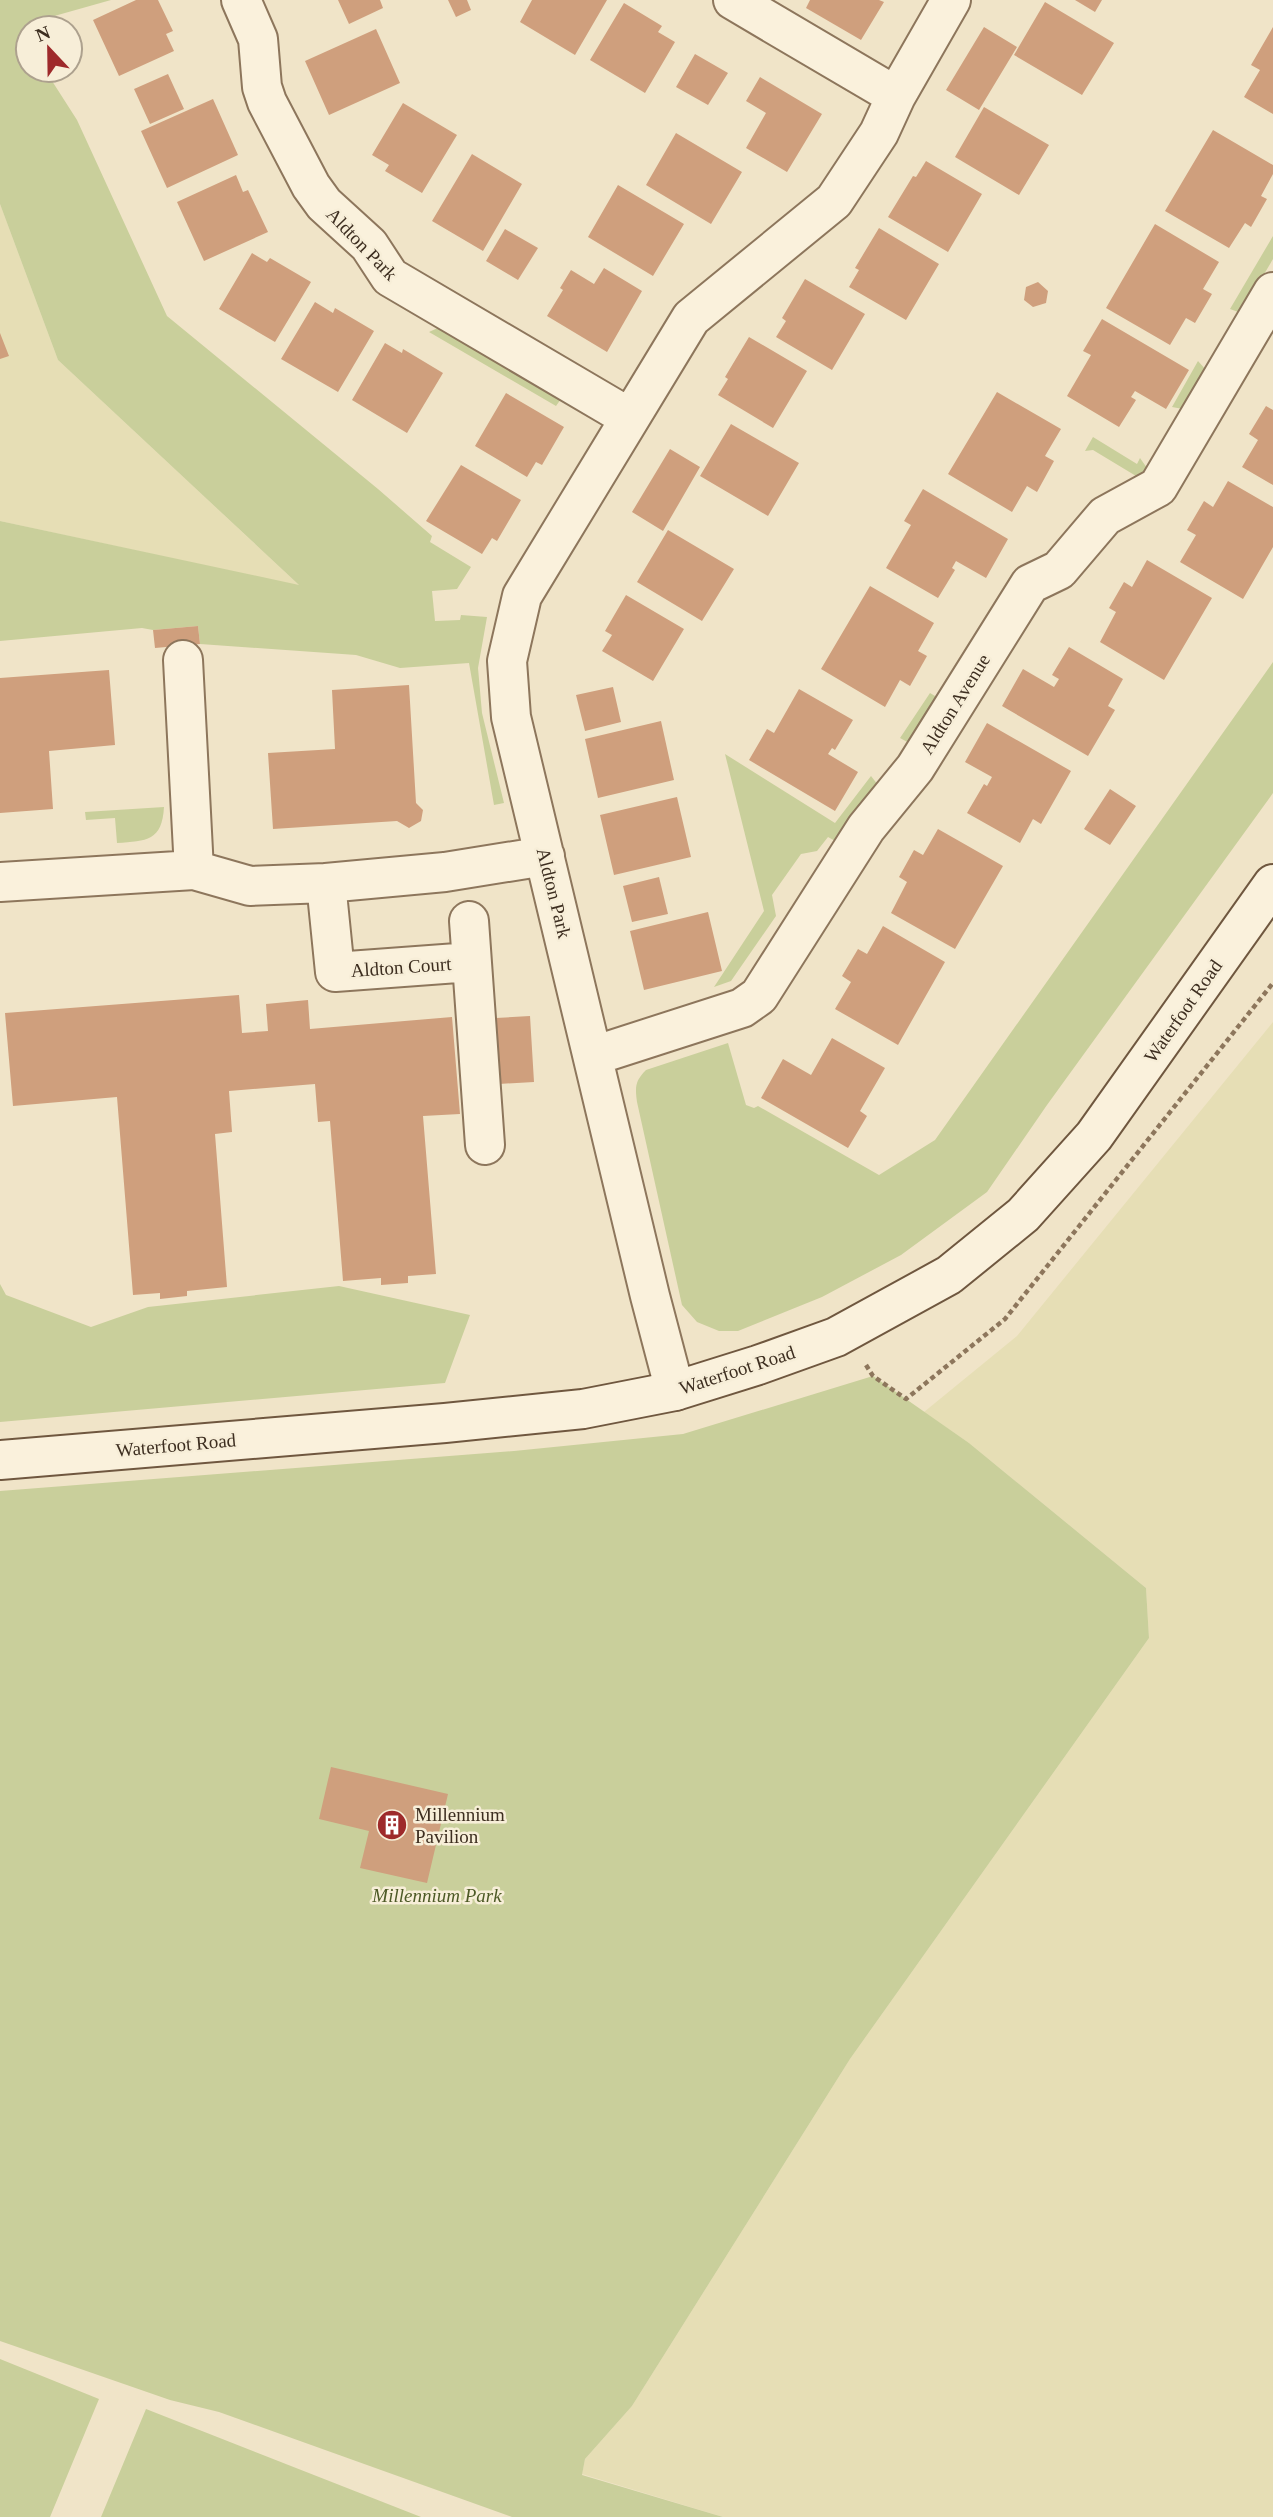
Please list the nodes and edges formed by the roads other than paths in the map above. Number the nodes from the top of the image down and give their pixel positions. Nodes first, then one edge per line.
1 (241, 0) edge
2 (733, 0) edge
3 (951, 0) edge
4 (896, 96) junction
5 (1273, 292) edge
6 (629, 418) junction
7 (183, 660) dead end
8 (545, 856) junction
9 (194, 870) junction
10 (0, 882) edge
11 (326, 883) junction
12 (1273, 884) edge
13 (469, 921) dead end
14 (471, 962) junction
15 (593, 1056) junction
16 (485, 1145) dead end
17 (675, 1391) junction
18 (0, 1460) edge

1 - 6 street, Aldton Park
2 - 4 street
3 - 4 street, Aldton Park
4 - 6 street, Aldton Park
5 - 15 street, Aldton Avenue
6 - 8 street, Aldton Park
7 - 9 street
8 - 11 street
8 - 15 street, Aldton Park
9 - 10 street
9 - 11 street
11 - 14 street, Aldton Court
12 - 17 street, Waterfoot Road
13 - 14 street, Aldton Court
14 - 16 street, Aldton Court
15 - 17 street, Aldton Park
17 - 18 street, Waterfoot Road

